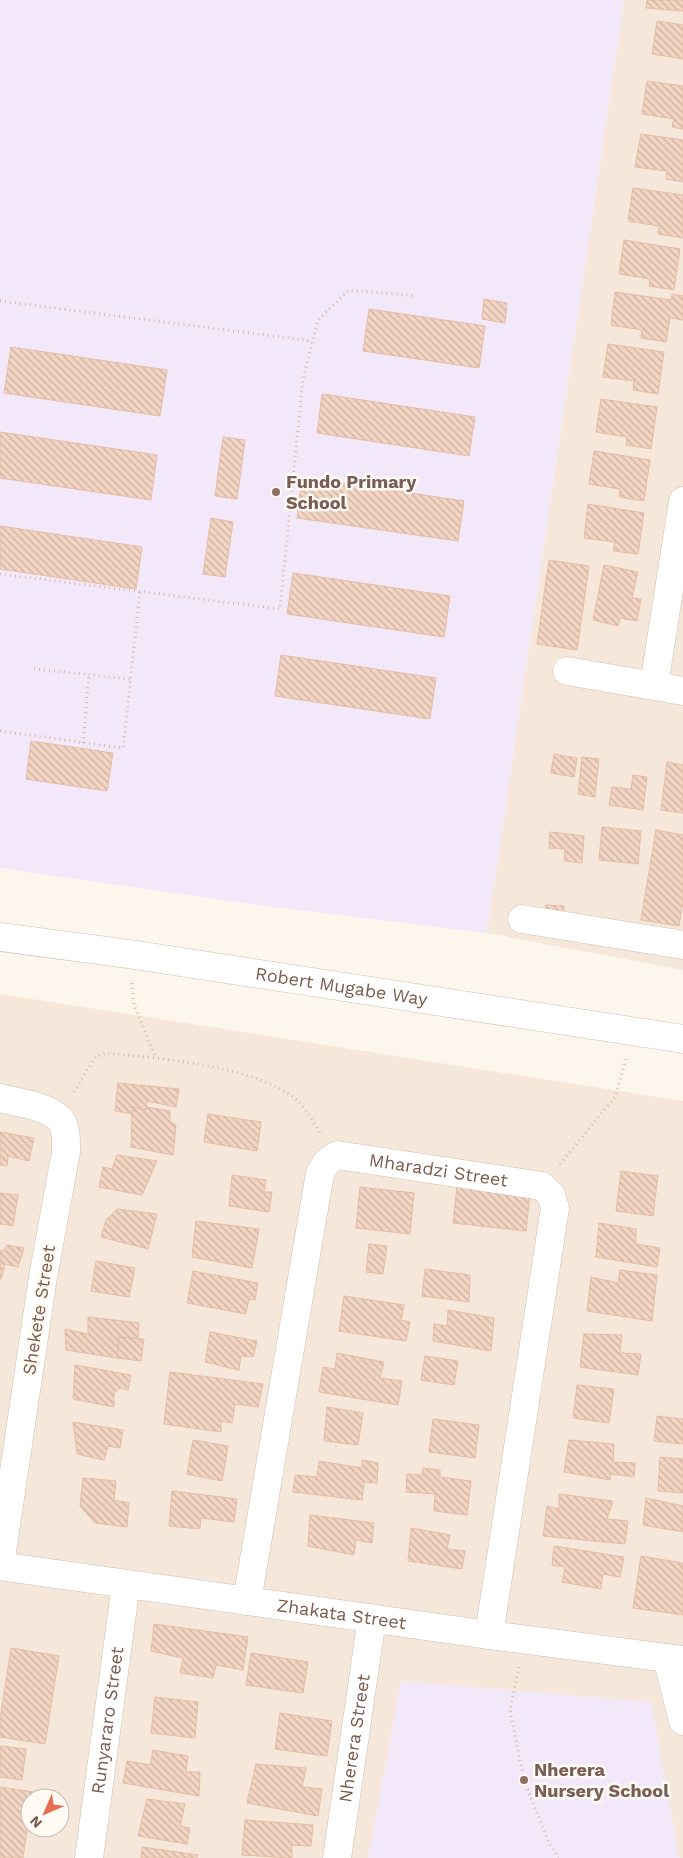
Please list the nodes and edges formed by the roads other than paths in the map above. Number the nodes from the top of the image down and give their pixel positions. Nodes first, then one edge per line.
1 (683, 501) edge
2 (567, 671) dead end
3 (654, 685) junction
4 (683, 690) edge
5 (522, 919) dead end
6 (0, 937) edge
7 (683, 945) edge
8 (683, 1039) edge
9 (0, 1098) edge
10 (0, 1566) edge
11 (126, 1584) junction
12 (247, 1601) junction
13 (372, 1618) junction
14 (489, 1635) junction
15 (675, 1659) edge
16 (683, 1721) edge
17 (89, 1858) edge
18 (337, 1858) edge

1 - 3 street
2 - 3 street
3 - 4 street
5 - 7 street
6 - 8 street, Robert Mugabe Way
9 - 10 street, Shekete Street
10 - 11 street, Zhakata Street
11 - 12 street, Zhakata Street
11 - 17 street, Runyararo Street
12 - 13 street, Zhakata Street
12 - 14 street, Mharadzi Street
13 - 14 street, Zhakata Street
13 - 18 street, Nherera Street
14 - 15 street, Zhakata Street
15 - 16 street

